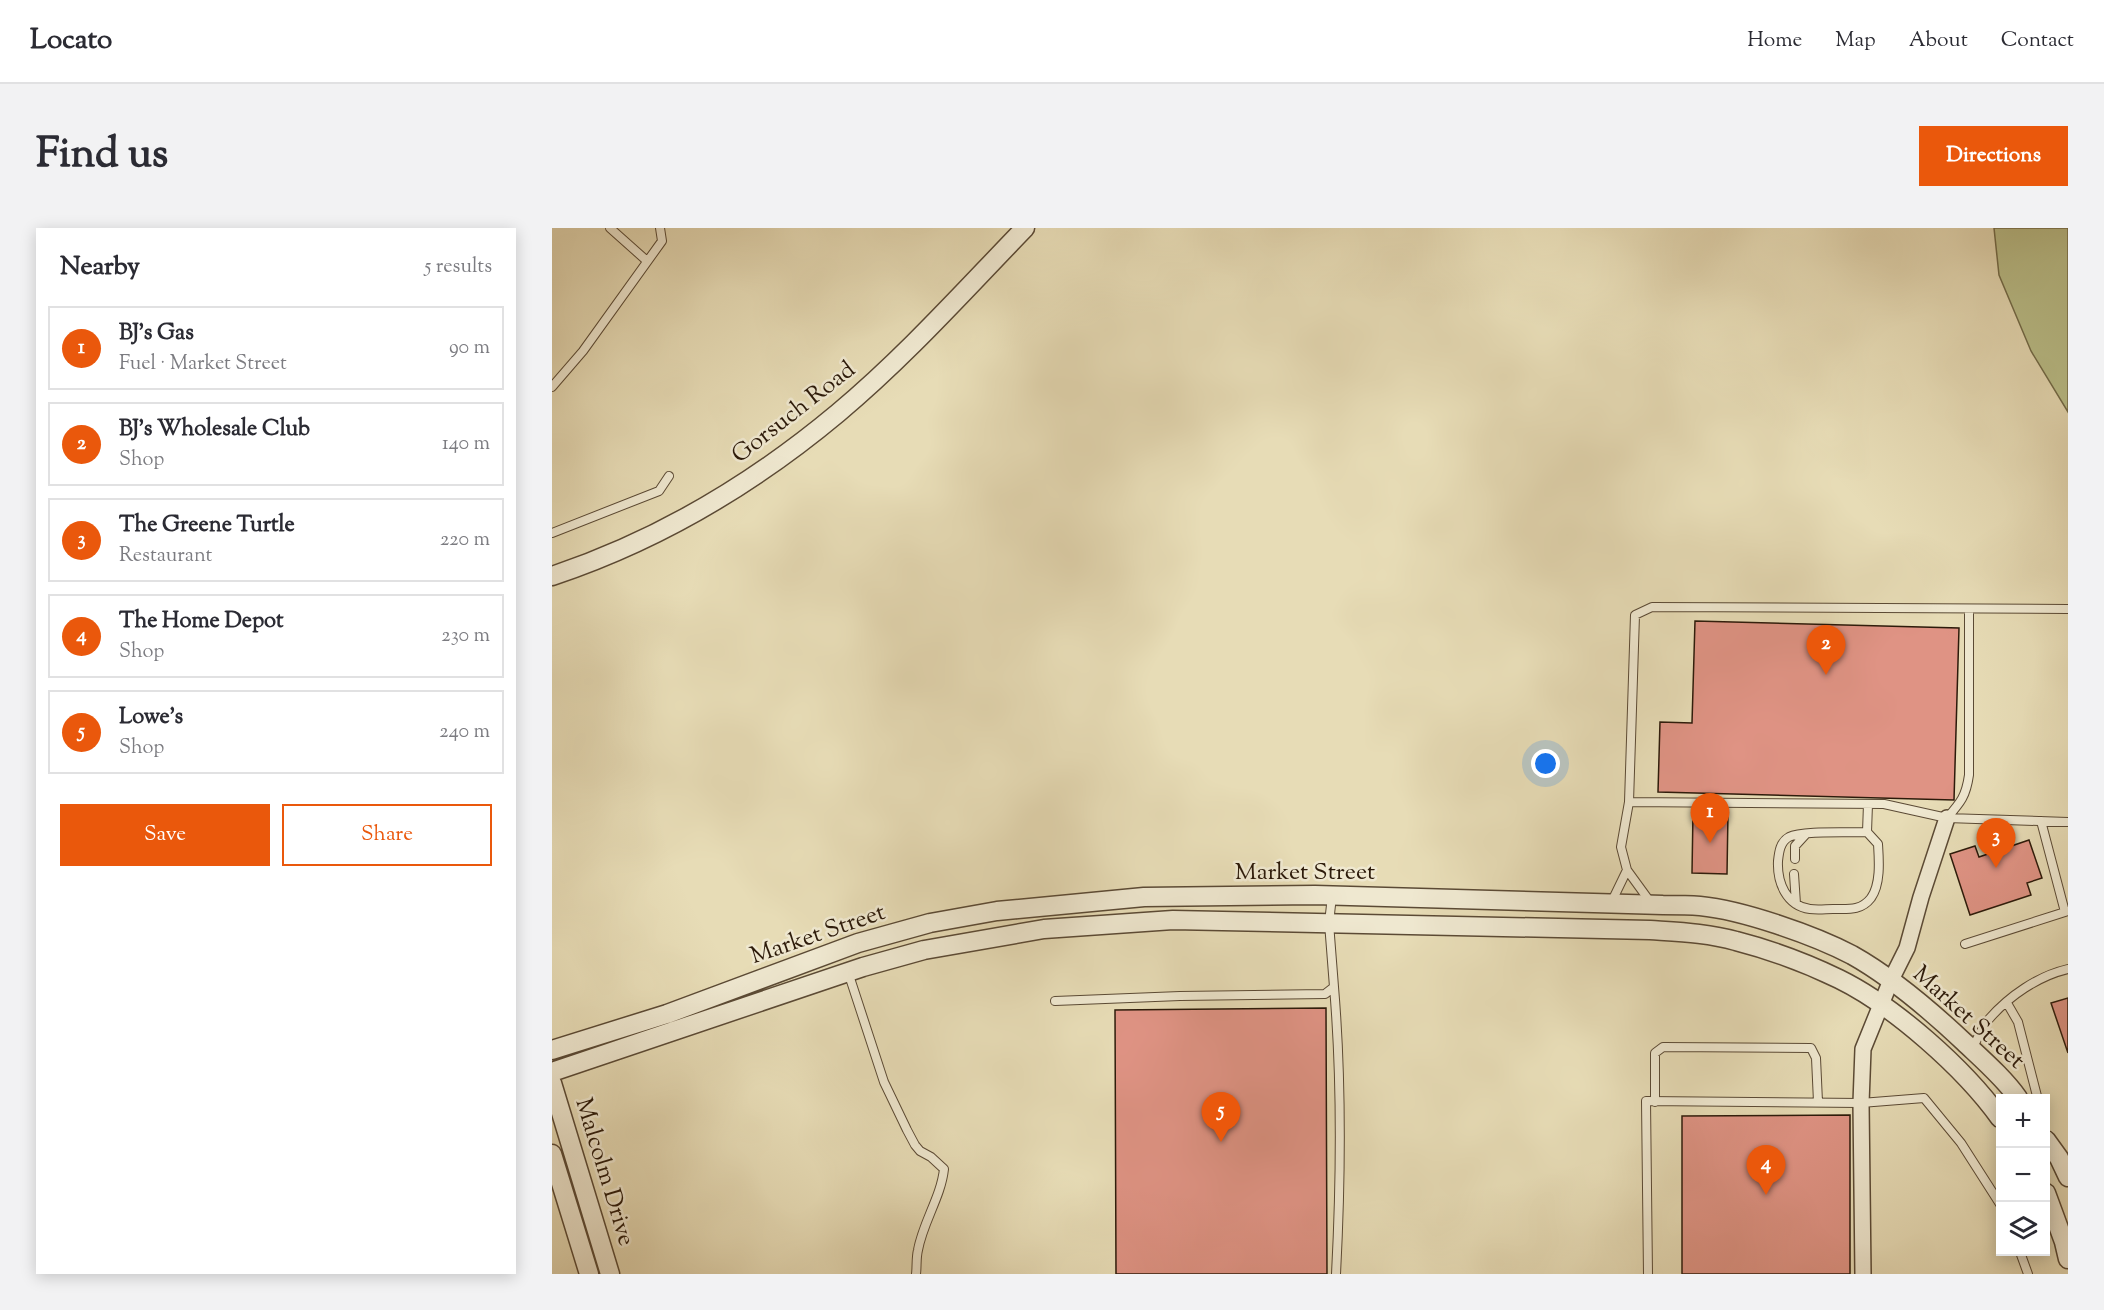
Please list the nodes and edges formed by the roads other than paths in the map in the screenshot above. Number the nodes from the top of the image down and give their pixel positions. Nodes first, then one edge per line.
1 (610, 228) edge
2 (660, 228) edge
3 (1024, 228) edge
4 (647, 261) junction
5 (552, 387) edge
6 (669, 476) dead end
7 (552, 533) edge
8 (552, 576) edge
9 (1969, 609) junction
10 (2068, 609) edge
11 (1629, 802) junction
12 (1868, 804) junction
13 (1947, 818) junction
14 (2041, 821) junction
15 (2068, 822) edge
16 (1867, 832) junction
17 (1806, 834) junction
18 (1795, 859) dead end
19 (1627, 870) junction
20 (1794, 874) dead end
21 (1332, 896) junction
22 (1611, 903) junction
23 (1652, 904) junction
24 (1796, 904) junction
25 (2067, 911) edge
26 (1329, 923) junction
27 (1965, 944) dead end
28 (2068, 969) edge
29 (848, 972) junction
30 (1891, 981) junction
31 (1334, 987) junction
32 (1055, 1001) dead end
33 (2007, 1003) junction
34 (1881, 1004) junction
35 (1971, 1049) junction
36 (552, 1050) edge
37 (552, 1072) edge
38 (552, 1083) edge
39 (2014, 1094) edge
40 (2036, 1094) edge
41 (1655, 1102) junction
42 (1818, 1102) junction
43 (1861, 1103) junction
44 (1996, 1112) edge
45 (2050, 1146) edge
46 (552, 1154) edge
47 (2068, 1177) edge
48 (2000, 1202) edge
49 (2049, 1202) edge
50 (2022, 1256) edge
51 (2068, 1260) edge
52 (589, 1274) edge
53 (610, 1274) edge
54 (916, 1274) edge
55 (1336, 1274) edge
56 (1648, 1274) edge
57 (1863, 1274) edge
58 (2028, 1274) edge

1 - 4 lane
2 - 4 lane
3 - 8 street, Gorsuch Road
4 - 5 lane
6 - 7 lane
9 - 10 lane
9 - 11 lane
9 - 13 lane
11 - 12 lane
11 - 19 lane
12 - 13 lane
12 - 16 lane
13 - 14 lane
13 - 30 street
14 - 15 lane
14 - 25 lane
16 - 17 lane
16 - 24 lane
17 - 18 lane
17 - 24 lane
19 - 22 lane
19 - 23 lane
20 - 24 lane
21 - 22 street, Market Street
21 - 26 lane
21 - 36 street, Market Street
22 - 23 street, Market Street
23 - 30 street, Market Street
25 - 27 lane
26 - 29 street, Market Street
26 - 31 lane
26 - 34 street, Market Street
28 - 33 lane
29 - 37 street, Market Street
29 - 54 lane
30 - 34 street
30 - 35 street, Market Street
31 - 32 lane
31 - 55 lane
33 - 35 lane
33 - 40 lane
34 - 43 street
34 - 44 street, Market Street
35 - 39 street, Market Street
38 - 53 street, Malcolm Drive
41 - 42 lane
41 - 42 lane
41 - 56 lane
42 - 43 lane
43 - 48 lane
43 - 57 street
45 - 47 street
46 - 52 street, Malcolm Drive
49 - 51 street
50 - 58 lane

